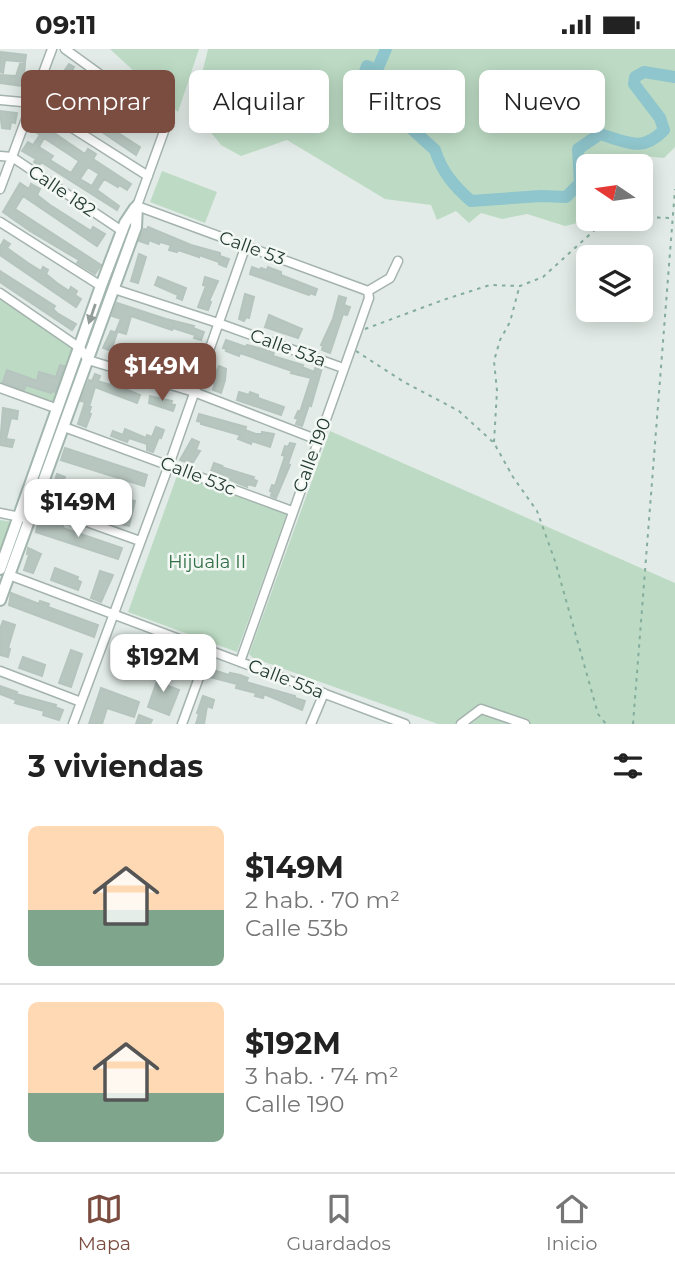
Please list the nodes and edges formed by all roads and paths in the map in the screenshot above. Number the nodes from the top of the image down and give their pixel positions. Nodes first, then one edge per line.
1 (52, 49) edge
2 (65, 49) edge
3 (45, 70) edge
4 (0, 100) edge
5 (21, 102) edge
6 (21, 133) edge
7 (80, 133) edge
8 (0, 156) edge
9 (12, 157) junction
10 (148, 176) junction
11 (0, 189) edge
12 (675, 189) edge
13 (136, 206) junction
14 (653, 217) edge
15 (673, 218) junction
16 (0, 222) edge
17 (122, 231) junction
18 (594, 231) edge
19 (246, 246) junction
20 (398, 261) dead end
21 (101, 286) junction
22 (520, 286) junction
23 (114, 289) junction
24 (368, 291) junction
25 (0, 293) edge
26 (218, 323) junction
27 (357, 332) junction
28 (80, 348) junction
29 (351, 348) junction
30 (89, 360) junction
31 (343, 368) junction
32 (0, 388) edge
33 (194, 392) junction
34 (58, 409) junction
35 (64, 427) junction
36 (318, 440) junction
37 (494, 443) junction
38 (169, 465) junction
39 (30, 502) junction
40 (292, 511) junction
41 (0, 513) edge
42 (24, 518) junction
43 (140, 541) junction
44 (4, 572) edge
45 (0, 600) edge
46 (114, 613) junction
47 (209, 650) junction
48 (240, 662) junction
49 (0, 671) edge
50 (324, 694) junction
51 (81, 702) junction
52 (73, 724) edge
53 (182, 724) edge
54 (311, 724) edge
55 (405, 724) edge
56 (461, 724) edge
57 (525, 724) edge
58 (606, 724) edge
59 (633, 724) edge

1 - 3 street
2 - 10 street
4 - 5 street
6 - 9 street
7 - 10 street
8 - 9 street, Calle 182
9 - 11 street
9 - 17 street, Calle 182
10 - 13 street
12 - 15 path
13 - 17 main road
13 - 19 street, Calle 53
13 - 23 main road
14 - 15 path
15 - 59 path
16 - 21 street
17 - 21 main road
18 - 22 path
19 - 24 street, Calle 53
19 - 26 street
20 - 24 street
21 -> 28 main road
22 - 27 path
22 - 37 path
23 - 26 street, Calle 53a
23 - 30 main road
24 - 27 street, Calle 190
25 - 28 street
26 - 31 street, Calle 53a
26 - 33 street
27 - 29 street, Calle 190
28 - 30 street
28 - 34 main road
29 - 31 street, Calle 190
29 - 37 path
30 - 33 street
30 - 35 main road
31 - 36 street, Calle 190
32 - 34 street
33 - 36 street
33 - 38 street
34 - 39 main road
35 - 38 street, Calle 53c
35 - 39 main road
36 - 40 street, Calle 190
37 - 58 path
38 - 40 street, Calle 53c
38 - 43 street
39 - 42 main road
39 - 43 street
40 - 48 street, Calle 190
41 - 42 street
42 - 44 main road
43 - 46 street
44 - 45 main road
44 - 46 street, Calle 55a
46 - 47 street, Calle 55a
46 - 51 street
47 - 48 street, Calle 55a
47 - 53 street
48 - 50 street, Calle 55a
49 - 51 street
50 - 54 street
50 - 55 street, Calle 55a
51 - 52 street
56 - 57 street

